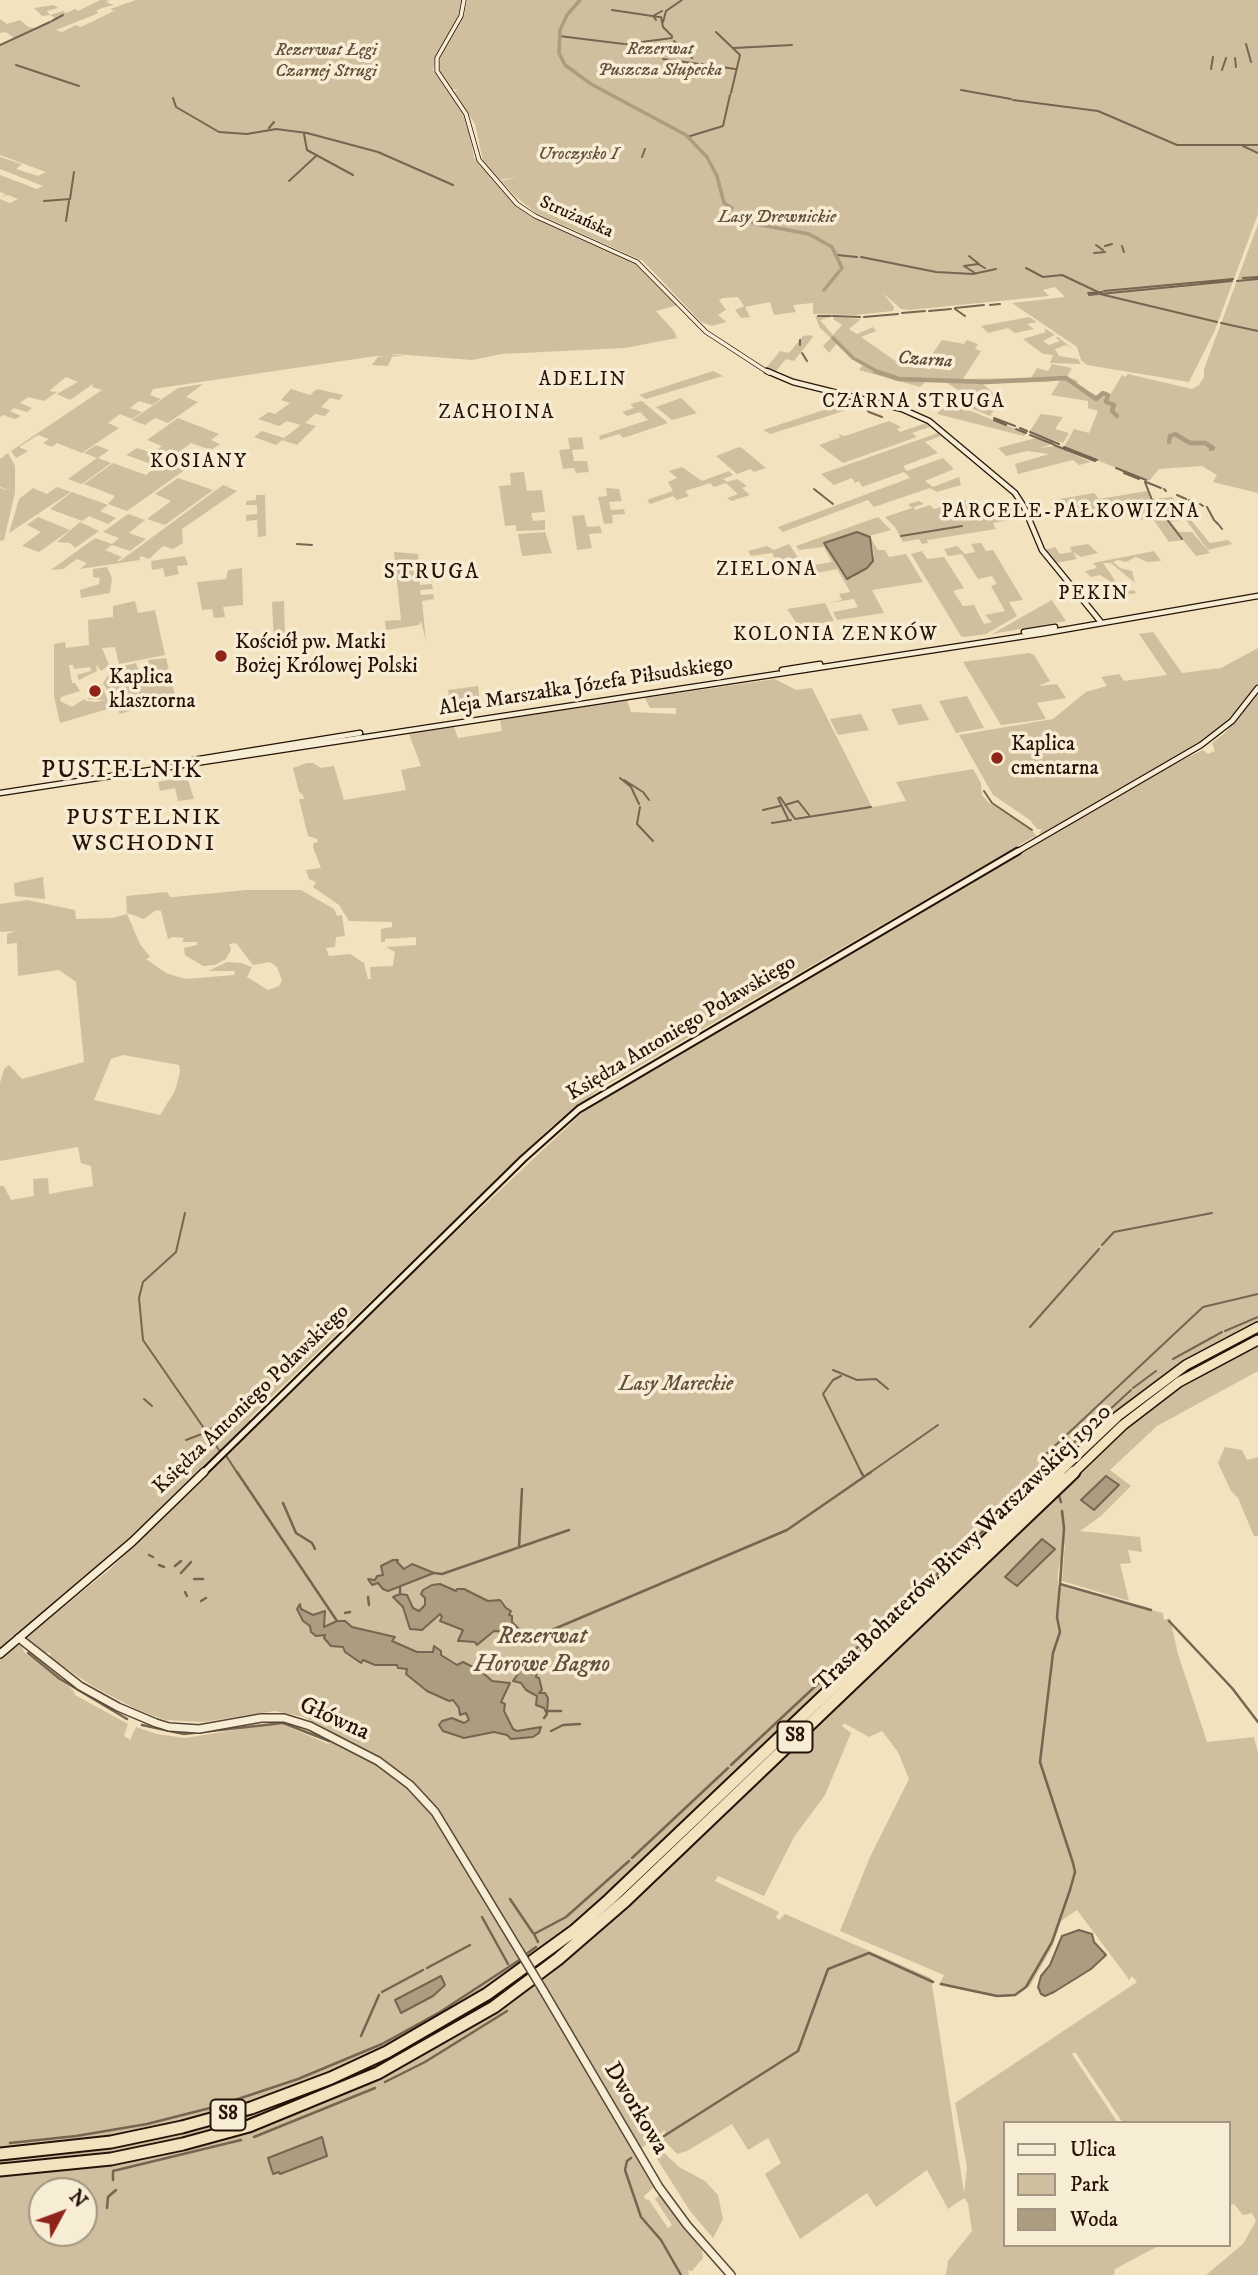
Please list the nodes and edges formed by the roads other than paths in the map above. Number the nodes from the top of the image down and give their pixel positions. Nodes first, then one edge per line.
1 (464, 0) edge
2 (1258, 595) edge
3 (1102, 622) junction
4 (1258, 688) edge
5 (0, 791) edge
6 (1258, 1328) edge
7 (1258, 1340) edge
8 (1179, 1376) junction
9 (19, 1638) junction
10 (0, 1654) edge
11 (520, 1952) joint
12 (0, 2154) edge
13 (0, 2170) edge
14 (731, 2275) edge

1 - 3 main road, Strużańska
2 - 3 main road, Aleja Marszałka Józefa Piłsudskiego
3 - 5 main road, Aleja Marszałka Józefa Piłsudskiego
4 - 9 main road, Księdza Antoniego Poławskiego
6 - 8 highway, Trasa Bohaterów Bitwy Warszawskiej 1920 / S8
7 - 8 highway, Trasa Bohaterów Bitwy Warszawskiej 1920 / S8
8 - 12 highway, Trasa Bohaterów Bitwy Warszawskiej 1920 / S8
8 - 13 highway, Trasa Bohaterów Bitwy Warszawskiej 1920 / S8
9 - 10 main road, Księdza Antoniego Poławskiego
9 - 11 main road, Główna
11 - 14 main road, Dworkowa, bridge

